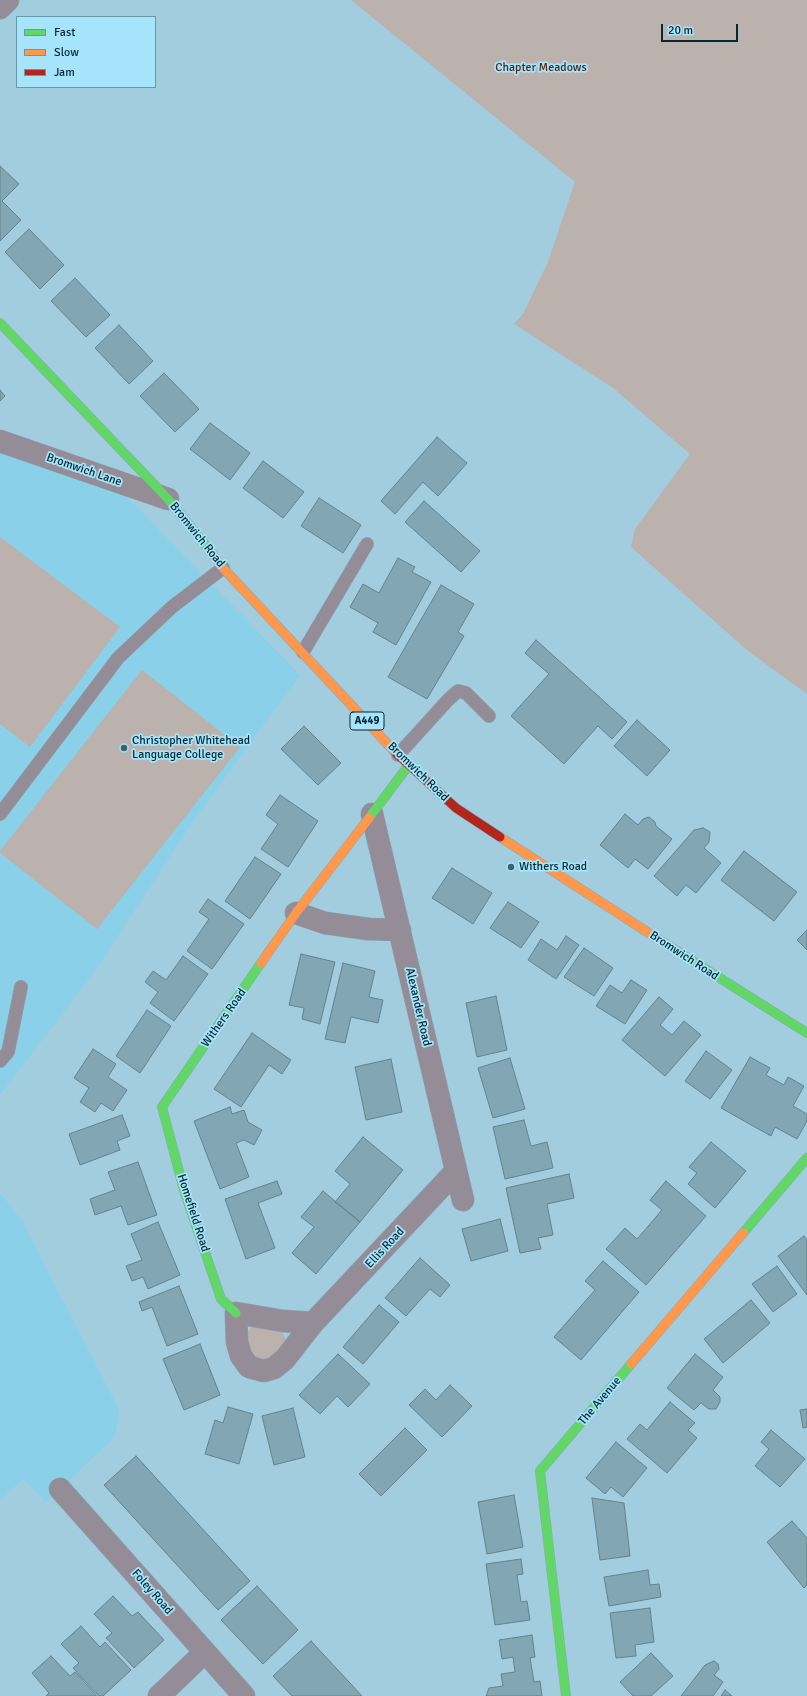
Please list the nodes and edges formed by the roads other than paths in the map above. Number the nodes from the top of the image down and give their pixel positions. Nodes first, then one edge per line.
1 (8, 0) edge
2 (0, 8) edge
3 (0, 324) edge
4 (0, 441) edge
5 (168, 499) junction
6 (367, 544) dead end
7 (223, 568) junction
8 (303, 652) junction
9 (489, 716) dead end
10 (398, 755) junction
11 (408, 766) junction
12 (0, 814) edge
13 (372, 814) junction
14 (296, 913) junction
15 (400, 930) junction
16 (21, 987) dead end
17 (807, 1033) edge
18 (0, 1061) edge
19 (162, 1107) joint
20 (807, 1158) edge
21 (456, 1171) junction
22 (463, 1200) dead end
23 (236, 1313) junction
24 (313, 1323) junction
25 (60, 1489) dead end
26 (205, 1652) junction
27 (159, 1696) edge
28 (244, 1696) edge
29 (566, 1696) edge

1 - 2 street
3 - 5 street, Bromwich Road / A449
4 - 5 street, Bromwich Lane
5 - 7 street, Bromwich Road / A449
6 - 8 lane
7 - 8 street, Bromwich Road / A449
7 - 12 lane
8 - 10 street, Bromwich Road / A449
9 - 10 lane
10 - 11 street, Bromwich Road / A449
11 - 13 street, Withers Road
11 - 17 street, Bromwich Road / A449
13 - 14 street, Withers Road
13 - 15 street, Alexander Road
14 - 15 street
14 - 19 street, Withers Road
15 - 21 street, Alexander Road
16 - 18 lane
19 - 23 street, Homefield Road
20 - 29 street, The Avenue
21 - 22 street, Alexander Road
21 - 24 street, Ellis Road
23 - 24 street
23 - 24 street, Ellis Road
25 - 26 street, Foley Road
26 - 27 street
26 - 28 street, Foley Road

